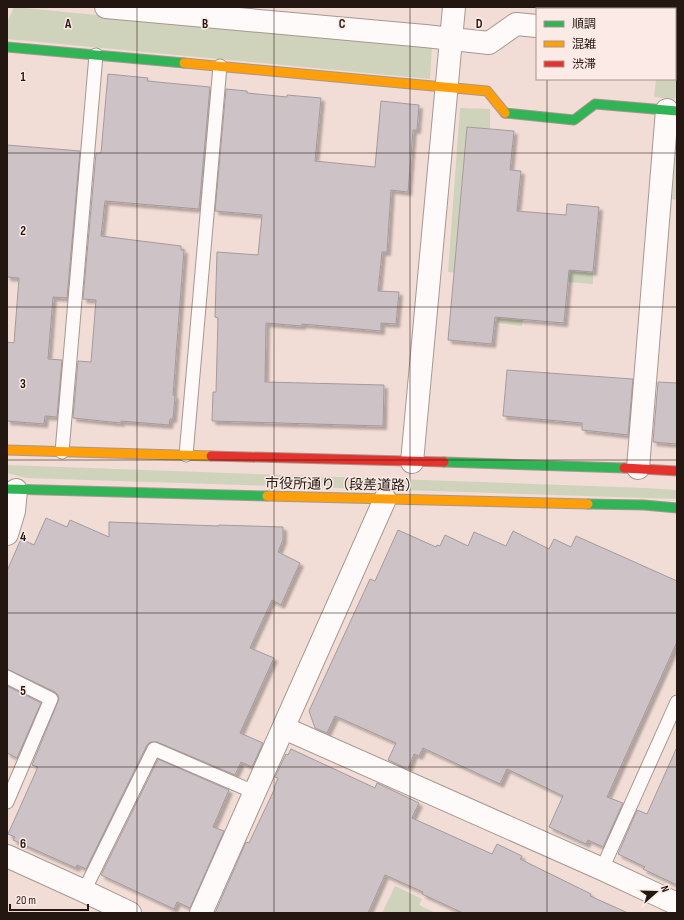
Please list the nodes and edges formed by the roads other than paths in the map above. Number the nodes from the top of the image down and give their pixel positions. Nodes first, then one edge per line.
1 (106, 7) edge
2 (454, 7) edge
3 (224, 12) edge
4 (536, 26) edge
5 (677, 26) edge
6 (676, 38) edge
7 (451, 39) junction
8 (7, 47) edge
9 (96, 55) junction
10 (220, 66) junction
11 (446, 87) junction
12 (672, 111) edge
13 (7, 450) edge
14 (62, 452) junction
15 (186, 455) junction
16 (412, 462) junction
17 (638, 468) junction
18 (677, 471) edge
19 (11, 490) edge
20 (385, 499) junction
21 (677, 508) edge
22 (7, 534) edge
23 (7, 677) edge
24 (677, 702) edge
25 (284, 728) junction
26 (254, 792) junction
27 (7, 802) edge
28 (7, 856) edge
29 (602, 869) junction
30 (84, 891) junction
31 (677, 904) edge
32 (130, 913) edge
33 (201, 913) edge

1 - 3 street
2 - 7 street
3 - 7 street
4 - 7 street
5 - 6 street
7 - 11 street
8 - 9 street
9 - 10 street
9 - 14 lane
10 - 11 street
10 - 15 lane
11 - 12 street
11 - 16 street
12 - 17 street
13 - 14 street, 市役所通り（段差道路）
14 - 15 street, 市役所通り（段差道路）
15 - 16 street, 市役所通り（段差道路）
16 - 17 street, 市役所通り（段差道路）
17 - 18 street, 市役所通り（段差道路）
19 - 20 street, 市役所通り（段差道路）
19 - 22 street
20 - 21 street, 市役所通り（段差道路）
20 - 25 street
23 - 27 lane
24 - 29 lane
25 - 26 street
25 - 29 street
26 - 30 lane
26 - 33 street
28 - 30 street
29 - 31 street
30 - 32 street

